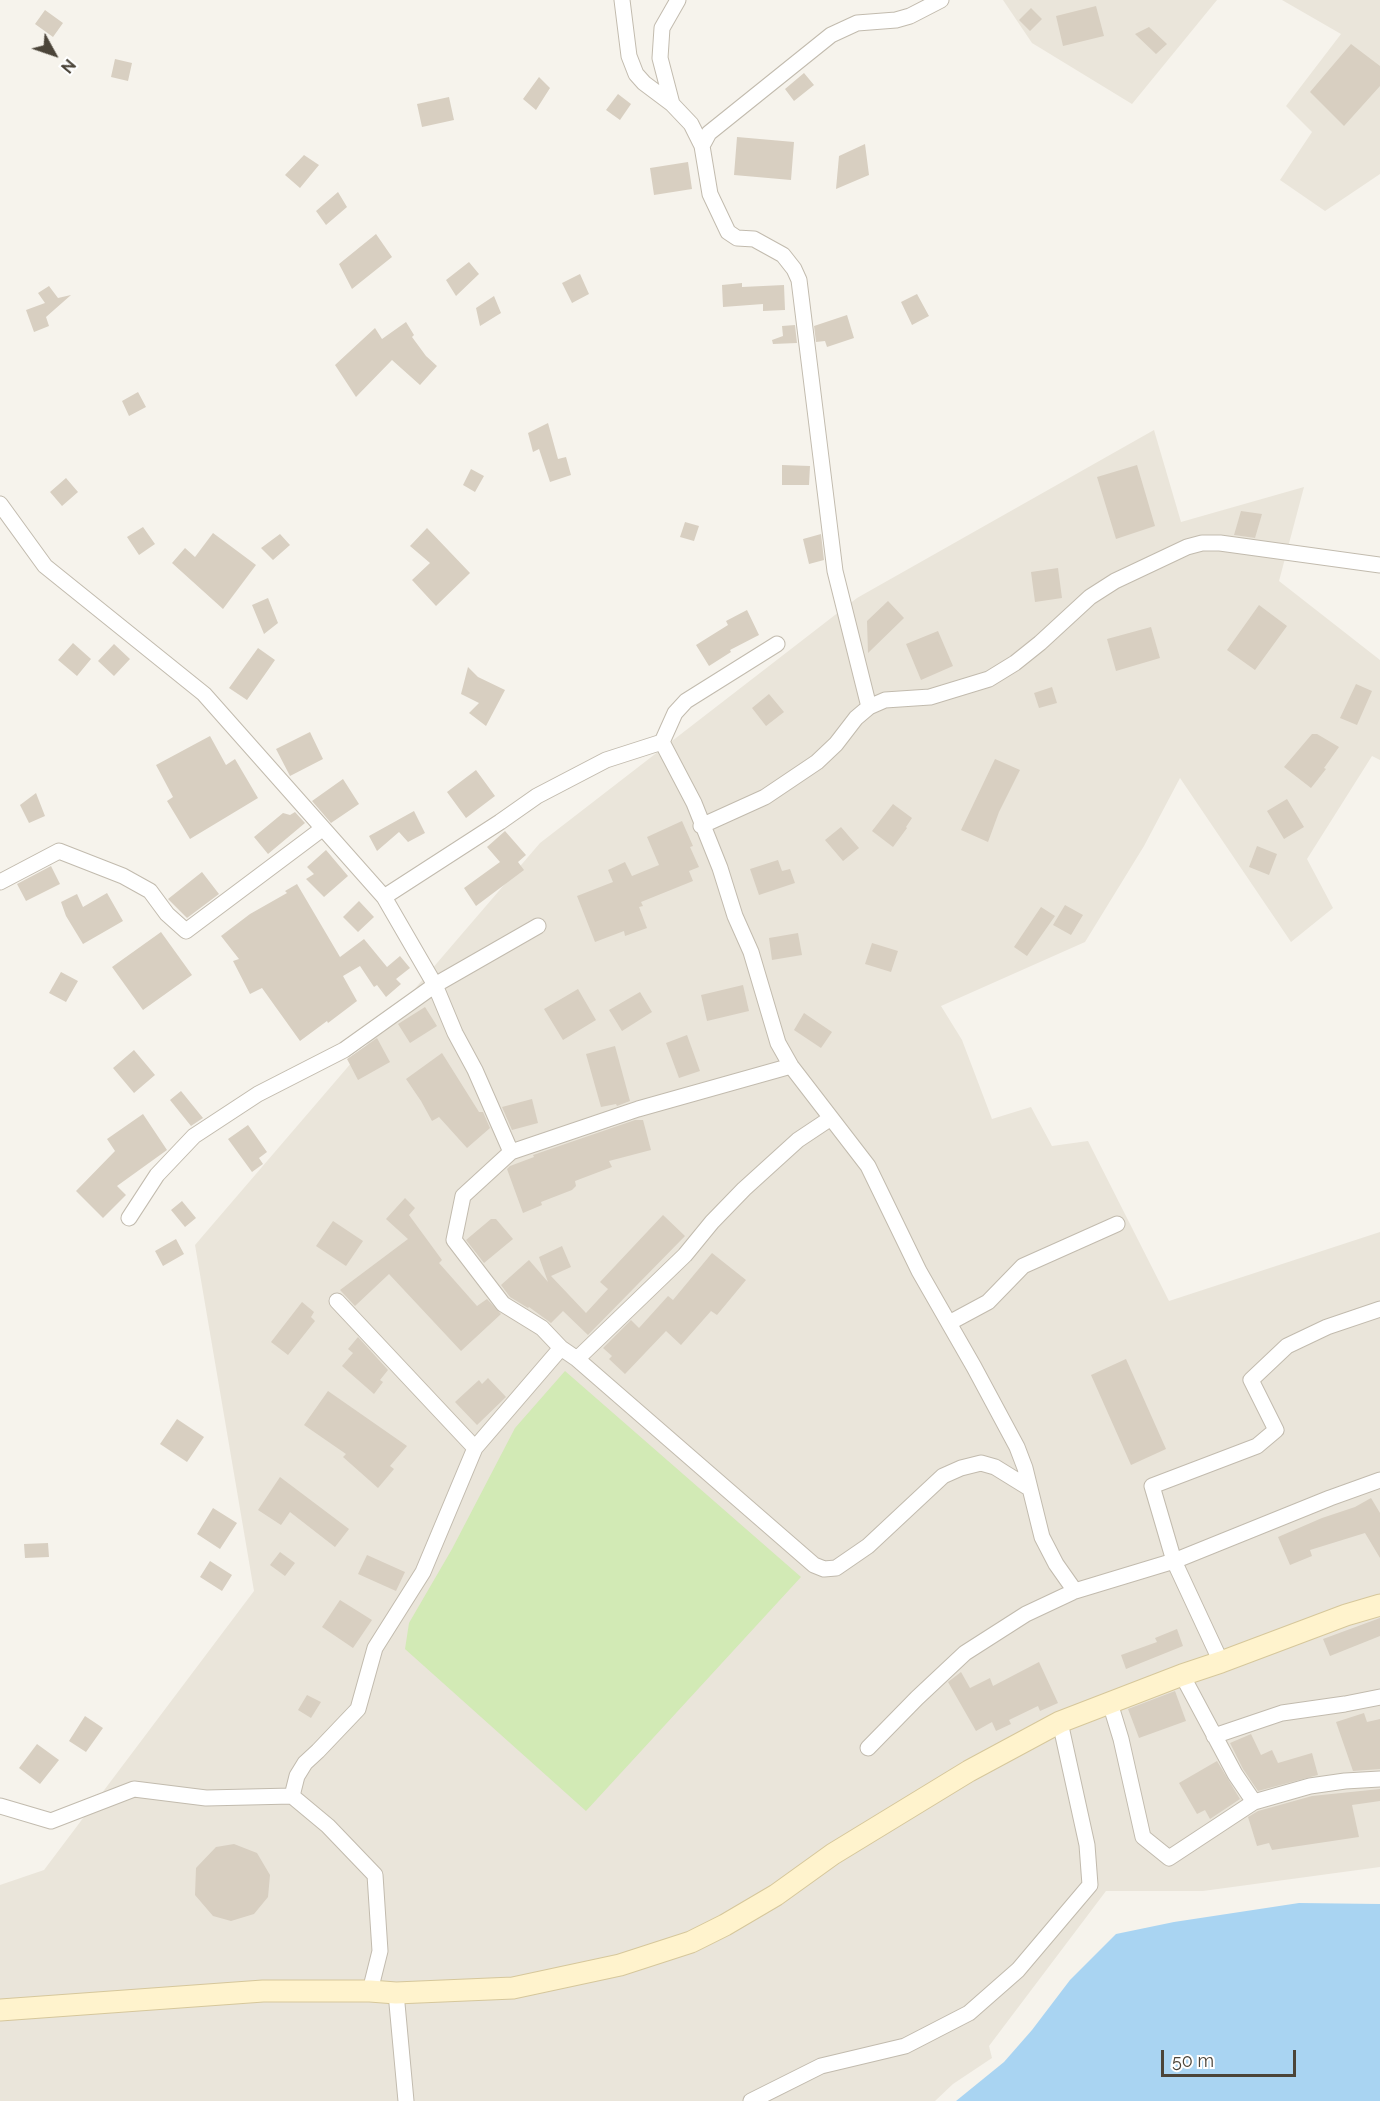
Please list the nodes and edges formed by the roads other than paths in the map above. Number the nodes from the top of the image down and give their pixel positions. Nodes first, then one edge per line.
1 (622, 0) edge
2 (678, 0) edge
3 (941, 0) edge
4 (672, 104) junction
5 (702, 146) junction
6 (0, 504) edge
7 (1380, 565) edge
8 (777, 644) dead end
9 (869, 707) junction
10 (662, 742) junction
11 (701, 826) junction
12 (322, 829) junction
13 (0, 882) edge
14 (384, 897) junction
15 (538, 926) dead end
16 (435, 985) junction
17 (791, 1066) junction
18 (831, 1118) junction
19 (511, 1152) junction
20 (129, 1218) dead end
21 (1117, 1224) dead end
22 (337, 1301) dead end
23 (1380, 1309) edge
24 (949, 1323) junction
25 (561, 1348) junction
26 (577, 1359) junction
27 (475, 1448) junction
28 (1380, 1480) edge
29 (1029, 1488) junction
30 (1174, 1561) junction
31 (1075, 1591) junction
32 (1380, 1605) edge
33 (1221, 1662) junction
34 (1182, 1675) junction
35 (1380, 1697) edge
36 (1110, 1702) junction
37 (1060, 1722) junction
38 (1214, 1736) junction
39 (868, 1748) dead end
40 (1380, 1779) edge
41 (292, 1796) junction
42 (1254, 1802) junction
43 (0, 1806) edge
44 (370, 1991) junction
45 (396, 1993) junction
46 (0, 2010) edge
47 (406, 2101) edge
48 (751, 2101) edge

1 - 4 street
2 - 4 street
3 - 5 street
4 - 5 street
5 - 9 street
6 - 12 street
7 - 9 street
8 - 10 street
9 - 11 street
10 - 11 street
10 - 14 street
11 - 17 street
12 - 13 street
12 - 14 street
14 - 16 street
15 - 16 street
16 - 19 street
16 - 20 street
17 - 18 street
17 - 19 street
18 - 24 street
18 - 26 street
19 - 25 street
21 - 24 street
22 - 27 street
23 - 30 street
24 - 29 street
25 - 26 street
25 - 27 street
26 - 29 street
27 - 41 street
28 - 30 street
29 - 31 street
30 - 31 street
30 - 33 street
31 - 39 street
32 - 33 main road
33 - 34 main road
34 - 36 main road
34 - 38 street
35 - 38 street
36 - 37 main road
36 - 42 street
37 - 45 main road
37 - 48 street
38 - 42 street
40 - 42 street
41 - 43 street
41 - 44 street
44 - 45 main road
44 - 46 main road
45 - 47 street

